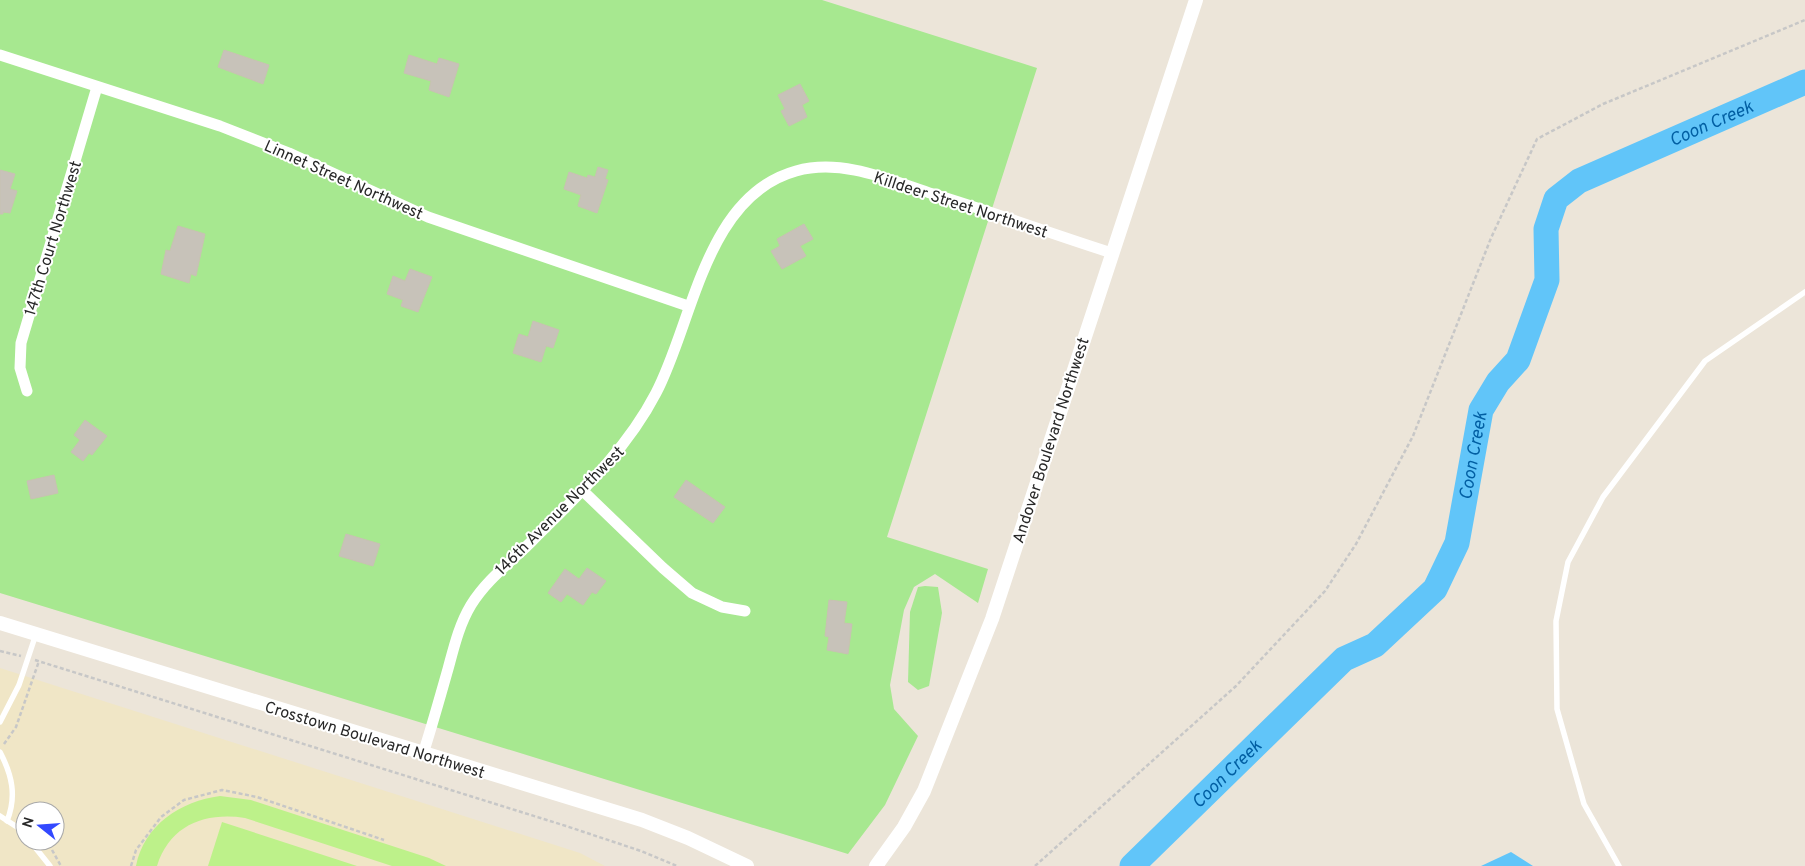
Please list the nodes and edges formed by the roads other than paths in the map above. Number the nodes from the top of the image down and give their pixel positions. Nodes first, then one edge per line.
1 (1196, 0) edge
2 (0, 55) edge
3 (97, 87) junction
4 (807, 168) joint
5 (1112, 253) junction
6 (1805, 292) edge
7 (688, 306) junction
8 (27, 391) dead end
9 (582, 490) junction
10 (745, 611) dead end
11 (0, 623) edge
12 (36, 634) junction
13 (0, 722) edge
14 (0, 752) edge
15 (423, 754) junction
16 (0, 816) edge
17 (7, 821) junction
18 (15, 827) edge
19 (38, 851) edge
20 (50, 866) edge
21 (747, 866) edge
22 (876, 866) edge
23 (1619, 866) edge

1 - 5 street, Andover Boulevard Northwest
2 - 3 street, Linnet Street Northwest
3 - 7 street, Linnet Street Northwest
3 - 8 street, 147th Court Northwest
4 - 5 street, Killdeer Street Northwest
4 - 7 street, 146th Avenue Northwest
5 - 22 street, Andover Boulevard Northwest
6 - 23 lane
7 - 9 street, 146th Avenue Northwest
9 - 10 street
9 - 15 street, 146th Avenue Northwest
11 - 12 street, Crosstown Boulevard Northwest
12 - 13 lane
12 - 15 street, Crosstown Boulevard Northwest
14 - 17 lane
15 - 21 street, Crosstown Boulevard Northwest
16 - 17 lane
17 - 18 lane
19 - 20 lane

